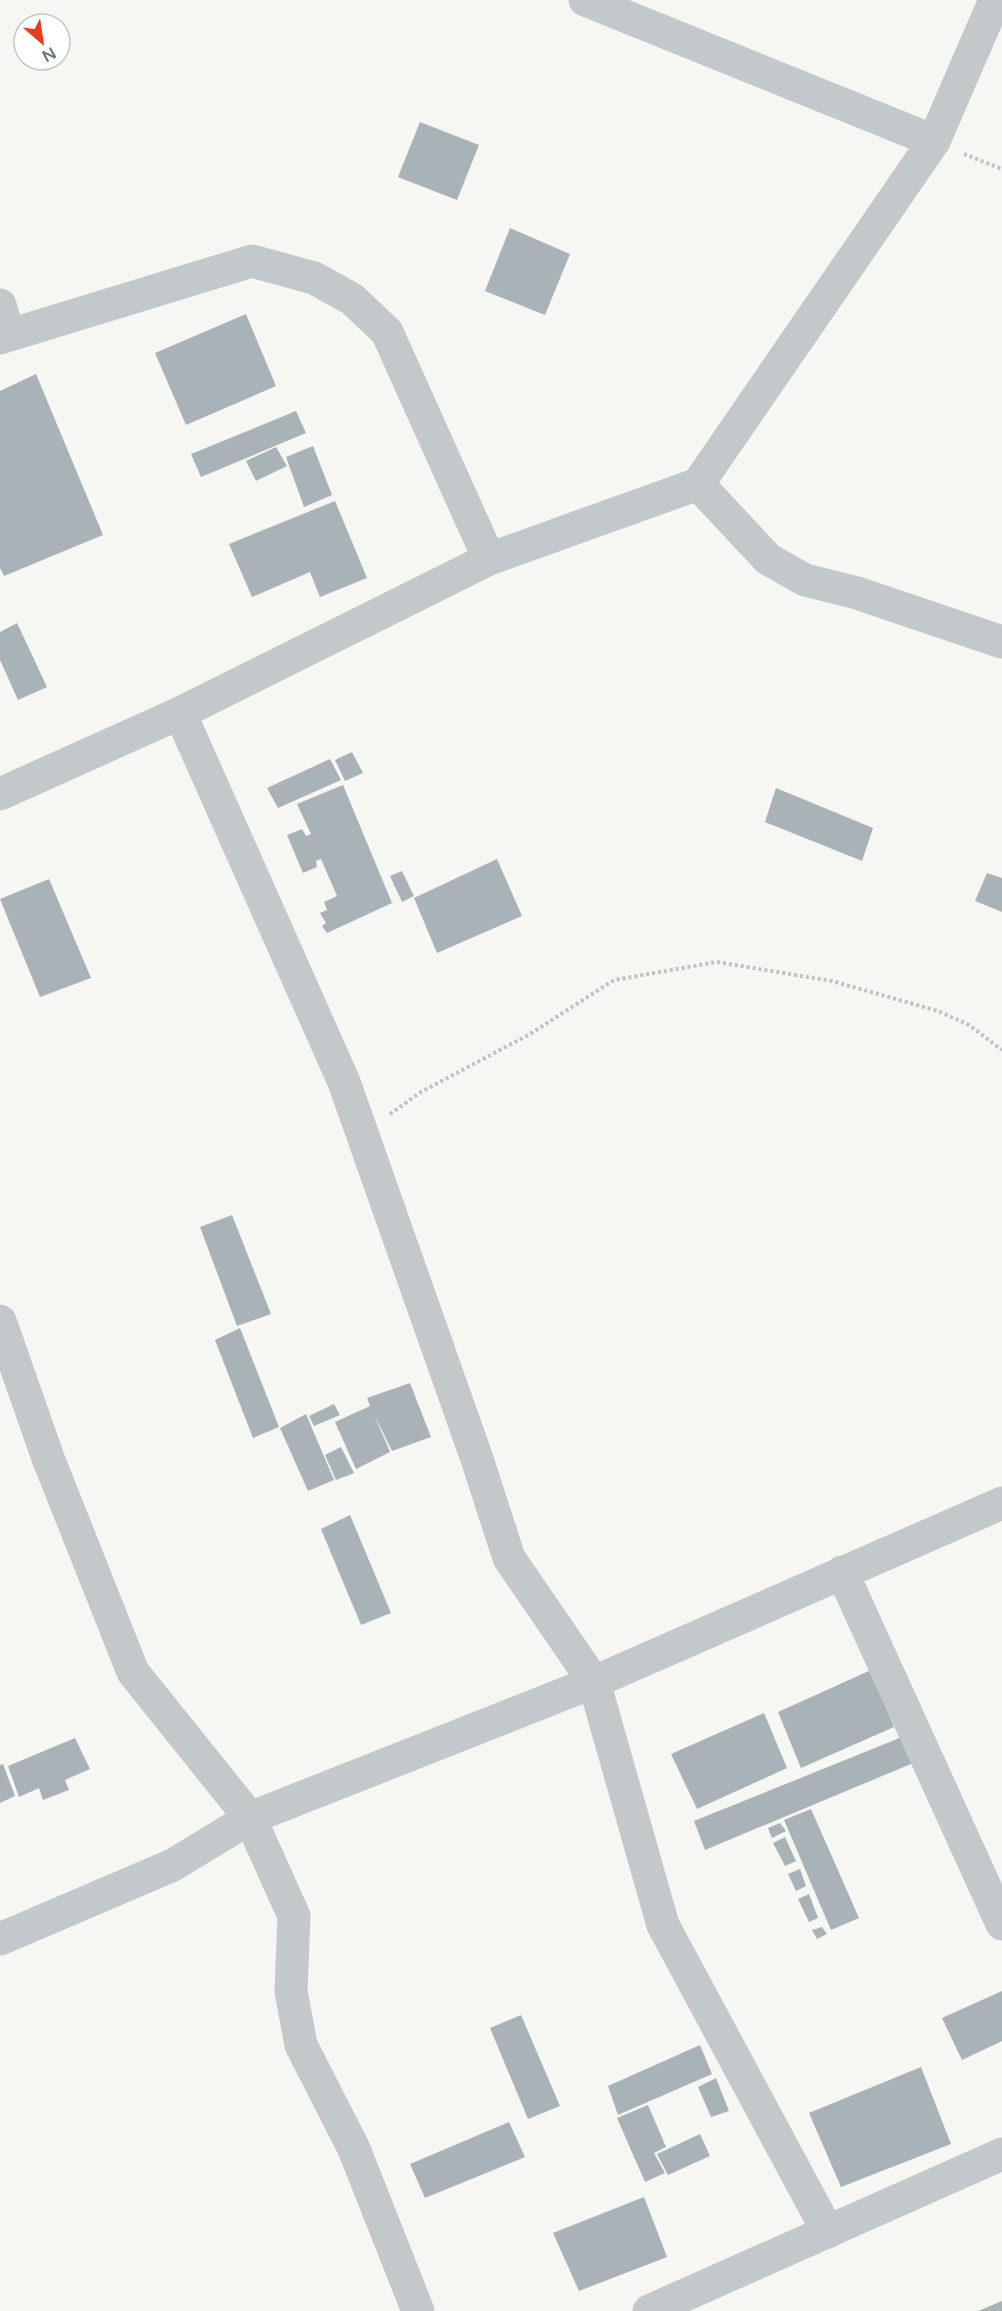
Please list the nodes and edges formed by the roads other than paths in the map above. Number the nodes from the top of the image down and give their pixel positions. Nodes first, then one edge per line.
1 (585, 0) edge
2 (995, 0) edge
3 (934, 141) junction
4 (3, 326) edge
5 (698, 484) junction
6 (489, 560) junction
7 (1002, 642) edge
8 (180, 713) junction
9 (0, 794) edge
10 (0, 1321) edge
11 (1002, 1503) edge
12 (842, 1572) junction
13 (594, 1682) junction
14 (250, 1818) junction
15 (1002, 1924) edge
16 (0, 1940) edge
17 (1002, 2154) edge
18 (828, 2232) junction
19 (418, 2311) edge
20 (649, 2311) edge

1 - 3 street
2 - 3 street
3 - 5 street
4 - 6 street
5 - 6 street
5 - 7 street
6 - 8 street
8 - 9 street
8 - 13 street
10 - 14 street
11 - 12 street
12 - 13 street
12 - 15 street
13 - 14 street
13 - 18 street
14 - 16 street
14 - 19 street
17 - 18 street
18 - 20 street

